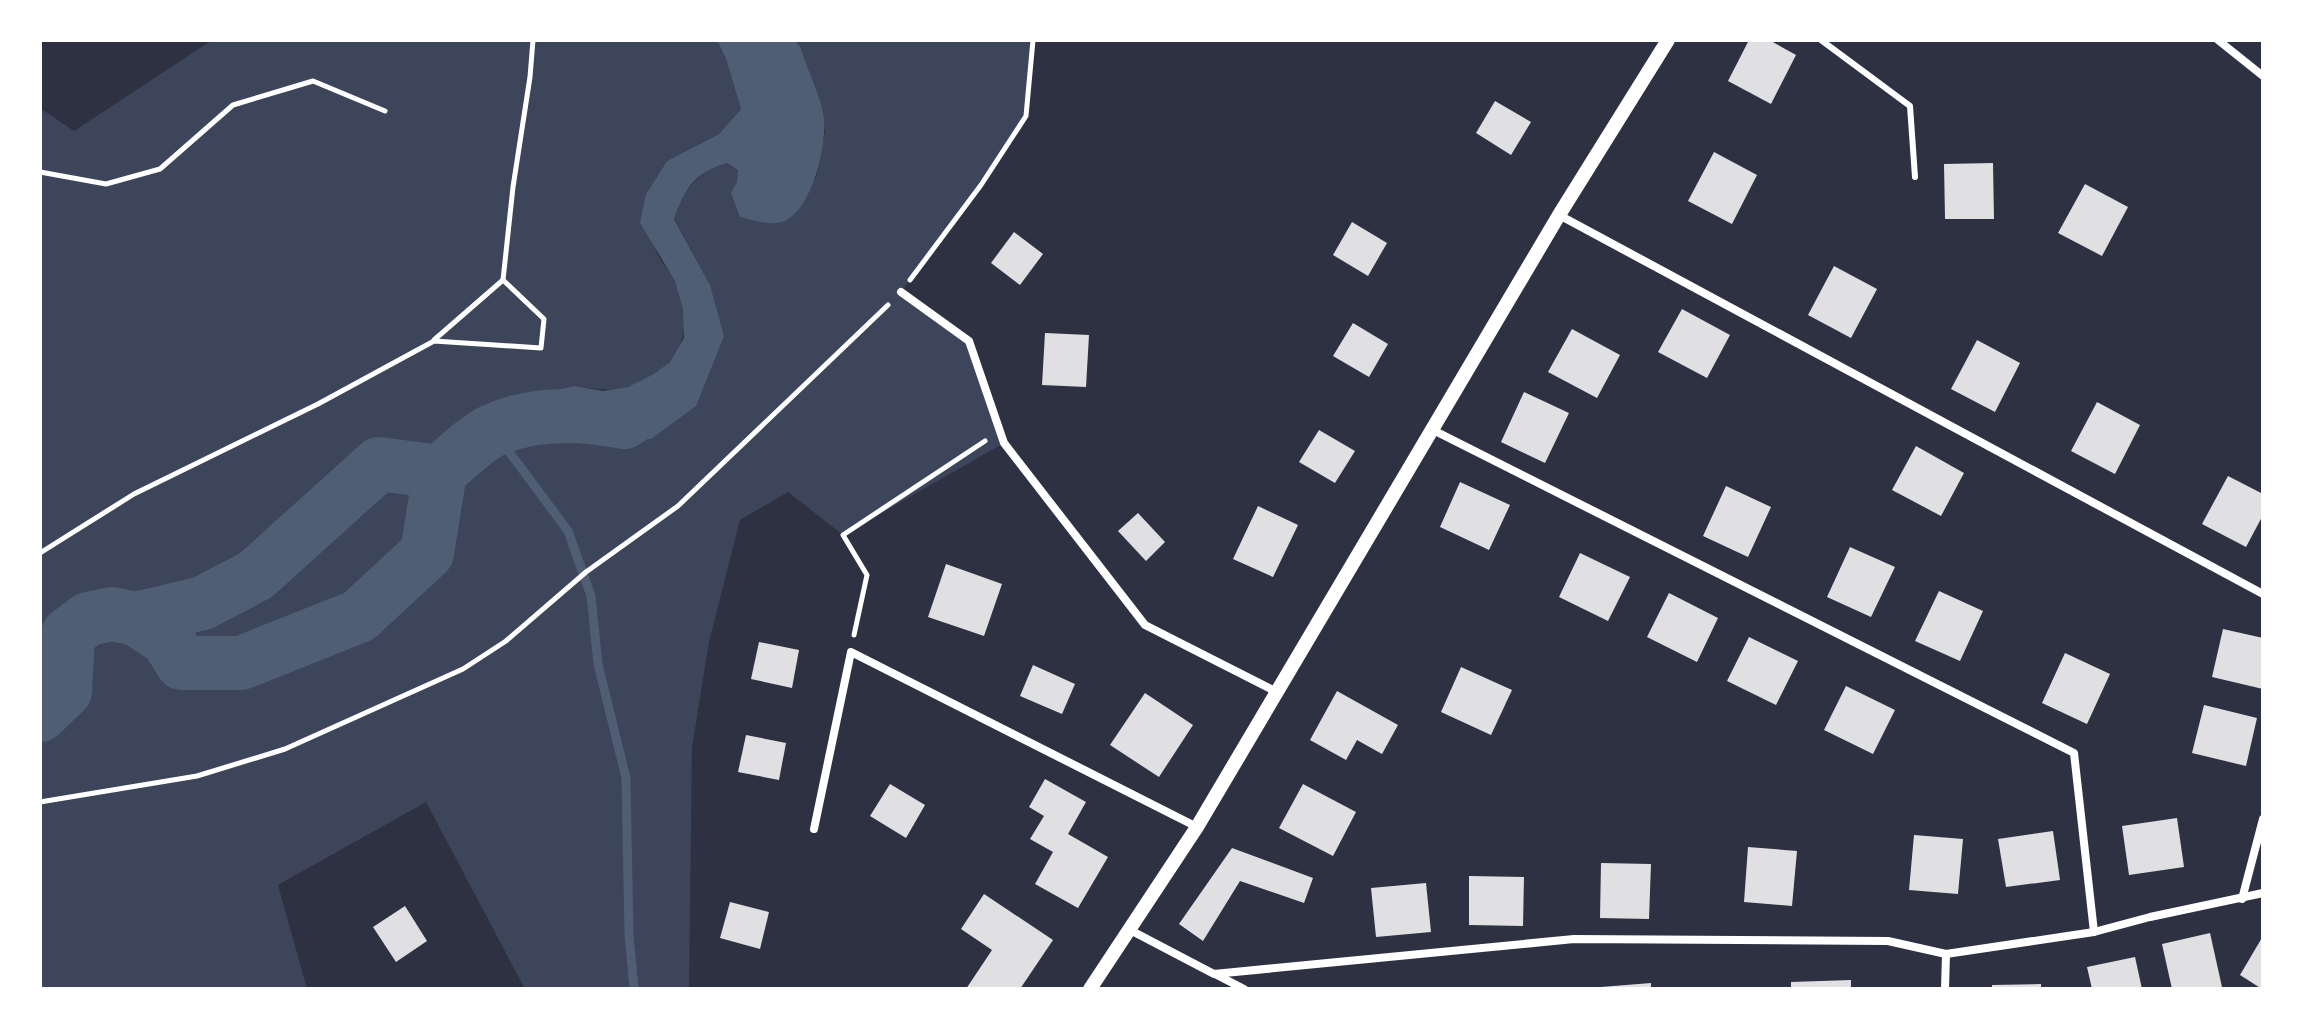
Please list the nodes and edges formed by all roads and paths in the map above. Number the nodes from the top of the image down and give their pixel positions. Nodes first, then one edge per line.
1 (533, 40) edge
2 (1033, 40) edge
3 (1821, 40) edge
4 (2218, 40) edge
5 (1668, 43) edge
6 (2263, 76) edge
7 (385, 111) dead end
8 (40, 172) edge
9 (1915, 177) dead end
10 (1559, 215) junction
11 (503, 280) junction
12 (901, 292) junction
13 (434, 341) junction
14 (1433, 430) junction
15 (1000, 431) junction
16 (40, 553) edge
17 (2263, 594) edge
18 (851, 652) junction
19 (1277, 692) junction
20 (40, 802) edge
21 (2263, 819) edge
22 (1197, 827) junction
23 (814, 829) dead end
24 (2263, 893) edge
25 (2242, 899) junction
26 (1130, 930) junction
27 (2094, 932) junction
28 (1946, 954) junction
29 (1214, 974) junction
30 (1090, 989) edge
31 (1244, 989) edge
32 (1945, 989) edge

1 - 11 path
2 - 12 path
3 - 9 lane
4 - 6 street
5 - 10 street
7 - 8 path
10 - 14 street
10 - 17 street
11 - 13 path
11 - 13 path
12 - 15 street
12 - 20 path
13 - 16 path
14 - 19 street
14 - 27 street
15 - 18 path
15 - 19 street
18 - 22 street
18 - 23 street
19 - 22 street
21 - 25 street
22 - 26 street
24 - 25 street
25 - 27 street
26 - 29 street
26 - 30 street
27 - 28 street
28 - 29 street
28 - 32 street
29 - 31 street

